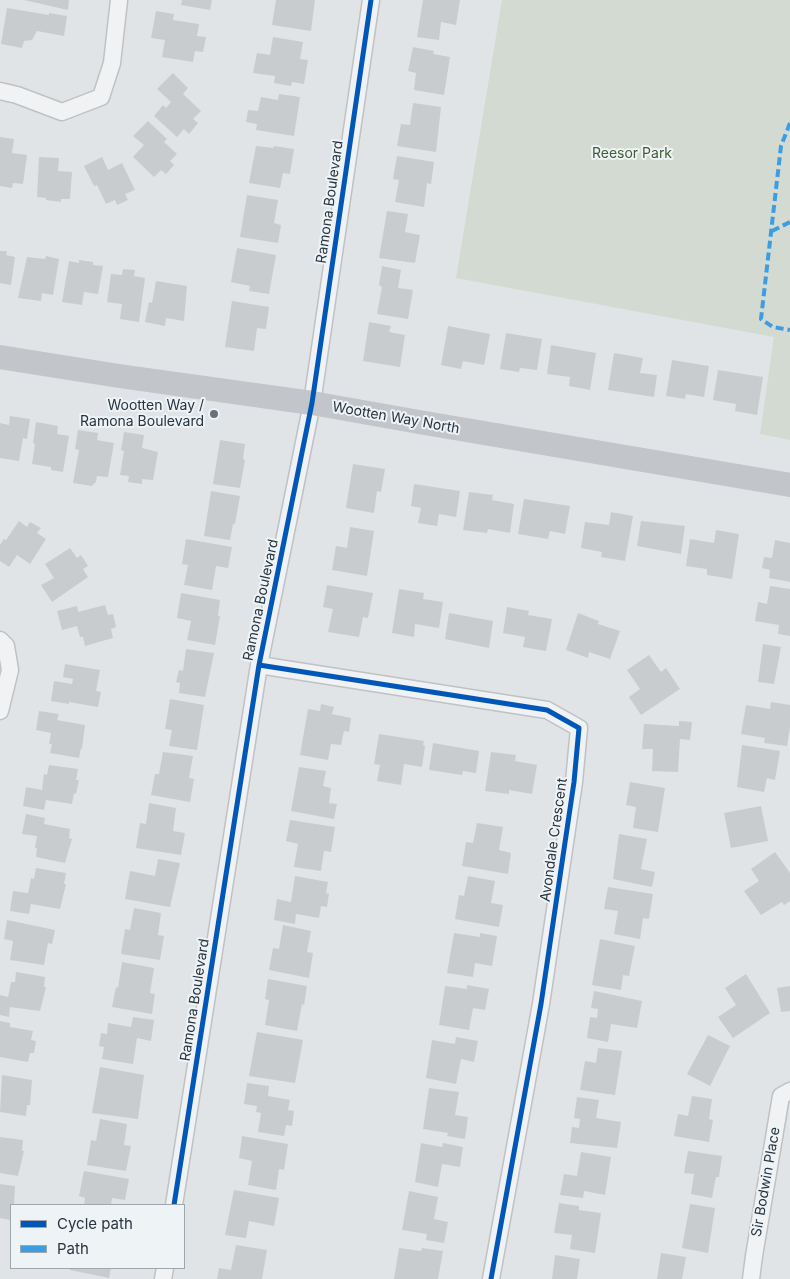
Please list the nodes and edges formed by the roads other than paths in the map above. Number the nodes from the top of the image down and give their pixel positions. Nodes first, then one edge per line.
1 (118, 0) edge
2 (372, 0) edge
3 (0, 91) edge
4 (0, 358) edge
5 (312, 403) junction
6 (790, 485) edge
7 (0, 640) edge
8 (260, 665) junction
9 (0, 711) edge
10 (790, 1091) edge
11 (174, 1204) edge
12 (491, 1279) edge
13 (751, 1279) edge

1 - 3 street
2 - 5 street, Ramona Boulevard
4 - 5 street, Wootten Way North
5 - 6 street, Wootten Way North
5 - 8 street, Ramona Boulevard
7 - 9 street
8 - 11 street, Ramona Boulevard
8 - 12 street, Avondale Crescent
10 - 13 street, Sir Bodwin Place

